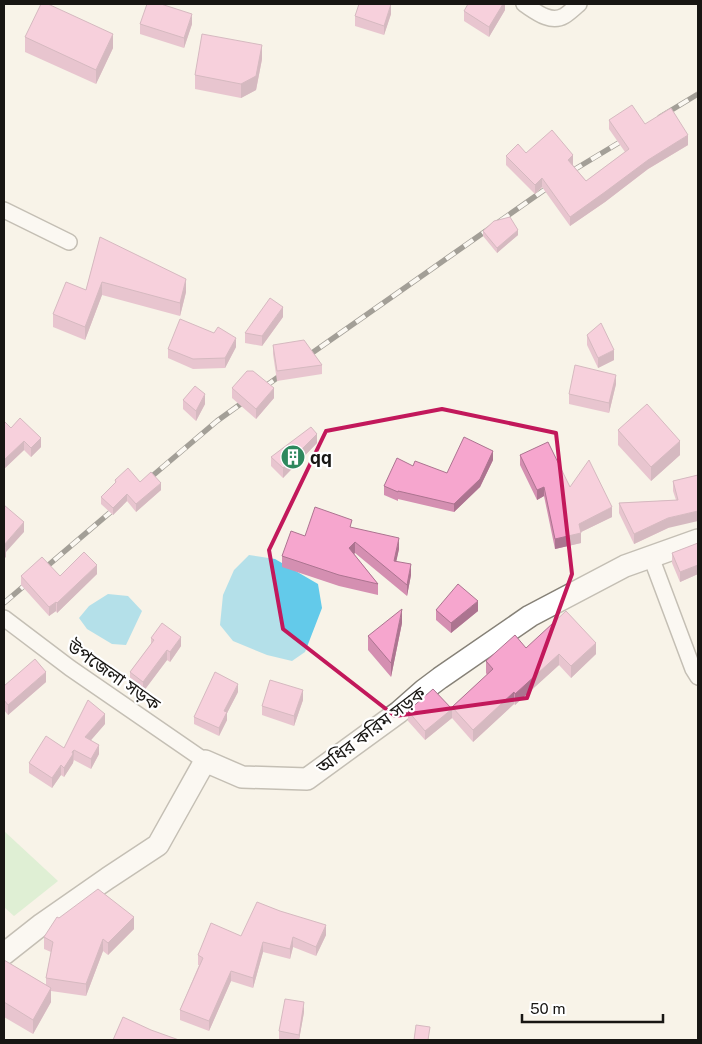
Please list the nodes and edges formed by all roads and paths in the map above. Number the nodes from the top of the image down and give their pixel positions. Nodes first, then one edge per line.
1 (524, 4) edge
2 (579, 4) edge
3 (4, 210) edge
4 (70, 242) dead end
5 (698, 540) edge
6 (650, 557) junction
7 (4, 618) edge
8 (698, 677) edge
9 (205, 761) junction
10 (4, 954) edge

1 - 2 street
3 - 4 street
5 - 6 main road, অধির করিম সড়ক
6 - 8 street
6 - 9 main road, অধির করিম সড়ক
7 - 9 street, উপজেলা সড়ক
9 - 10 main road

